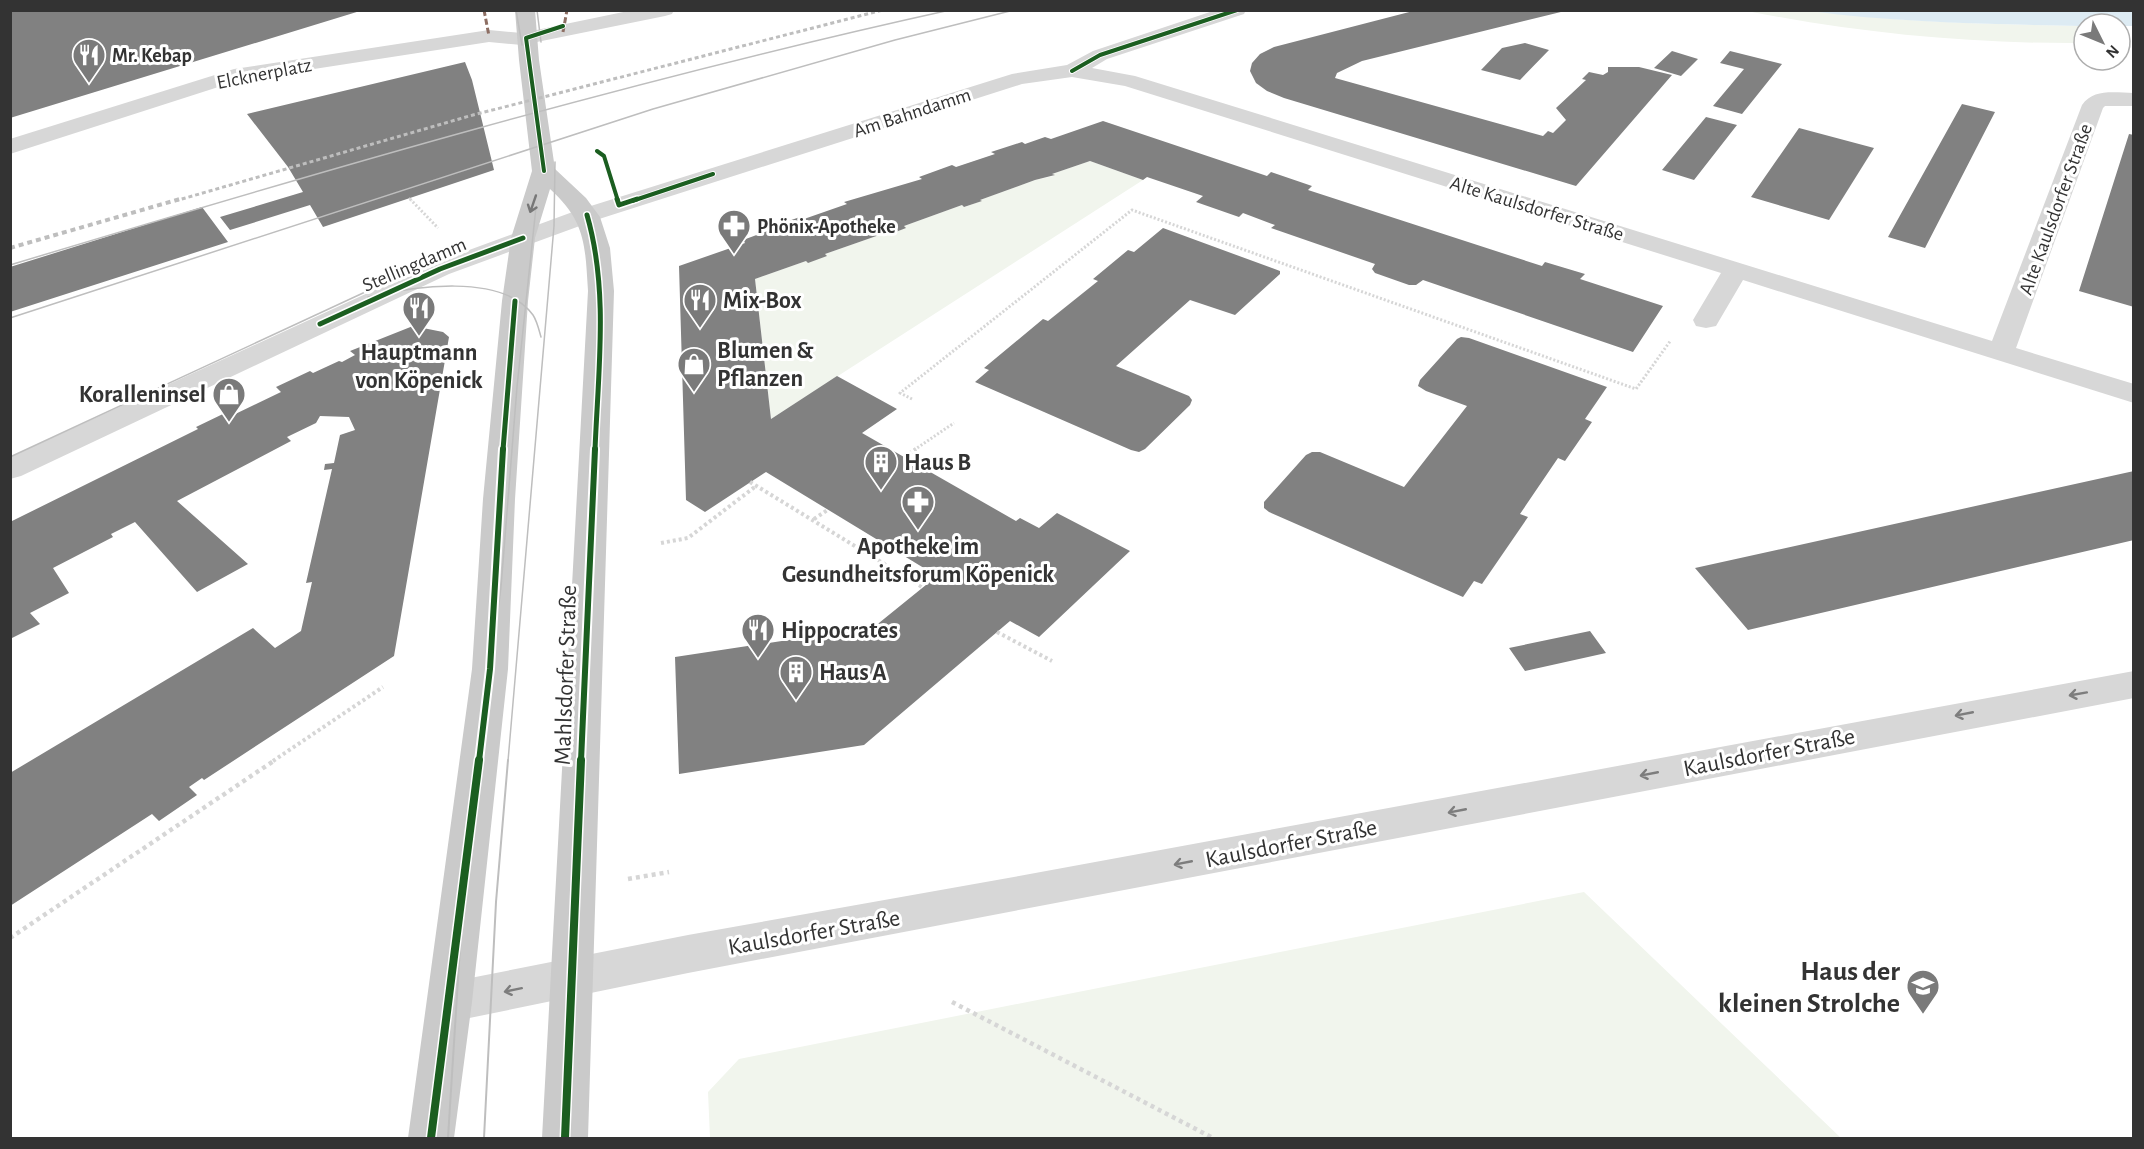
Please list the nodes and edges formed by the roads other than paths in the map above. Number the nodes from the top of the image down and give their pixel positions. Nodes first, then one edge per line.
1 (525, 10) edge
2 (665, 10) edge
3 (1237, 10) edge
4 (526, 38) junction
5 (1072, 71) junction
6 (2133, 100) edge
7 (10, 147) edge
8 (544, 171) junction
9 (586, 215) junction
10 (522, 238) junction
11 (1736, 270) junction
12 (1708, 316) road end
13 (2001, 352) junction
14 (2133, 394) edge
15 (10, 469) edge
16 (2133, 684) edge
17 (570, 978) junction
18 (450, 1002) junction
19 (431, 1138) edge
20 (565, 1138) edge

1 - 4 main road
2 - 4 street, Elcknerplatz
3 - 5 street, Am Bahndamm
4 - 7 street, Elcknerplatz
4 - 8 main road
5 - 9 street, Am Bahndamm
5 - 11 street, Alte Kaulsdorfer Straße
6 - 13 street, Alte Kaulsdorfer Straße
8 - 9 main road, Mahlsdorfer Straße
8 -> 10 main road
9 - 10 street, Am Bahndamm
9 - 17 main road, Mahlsdorfer Straße
10 - 15 street, Stellingdamm
10 - 18 main road
11 - 12 street
11 - 13 street, Alte Kaulsdorfer Straße
13 - 14 street, Alte Kaulsdorfer Straße
16 -> 17 street, Kaulsdorfer Straße
17 -> 18 street, Kaulsdorfer Straße
17 - 20 main road, Mahlsdorfer Straße
18 - 19 main road

